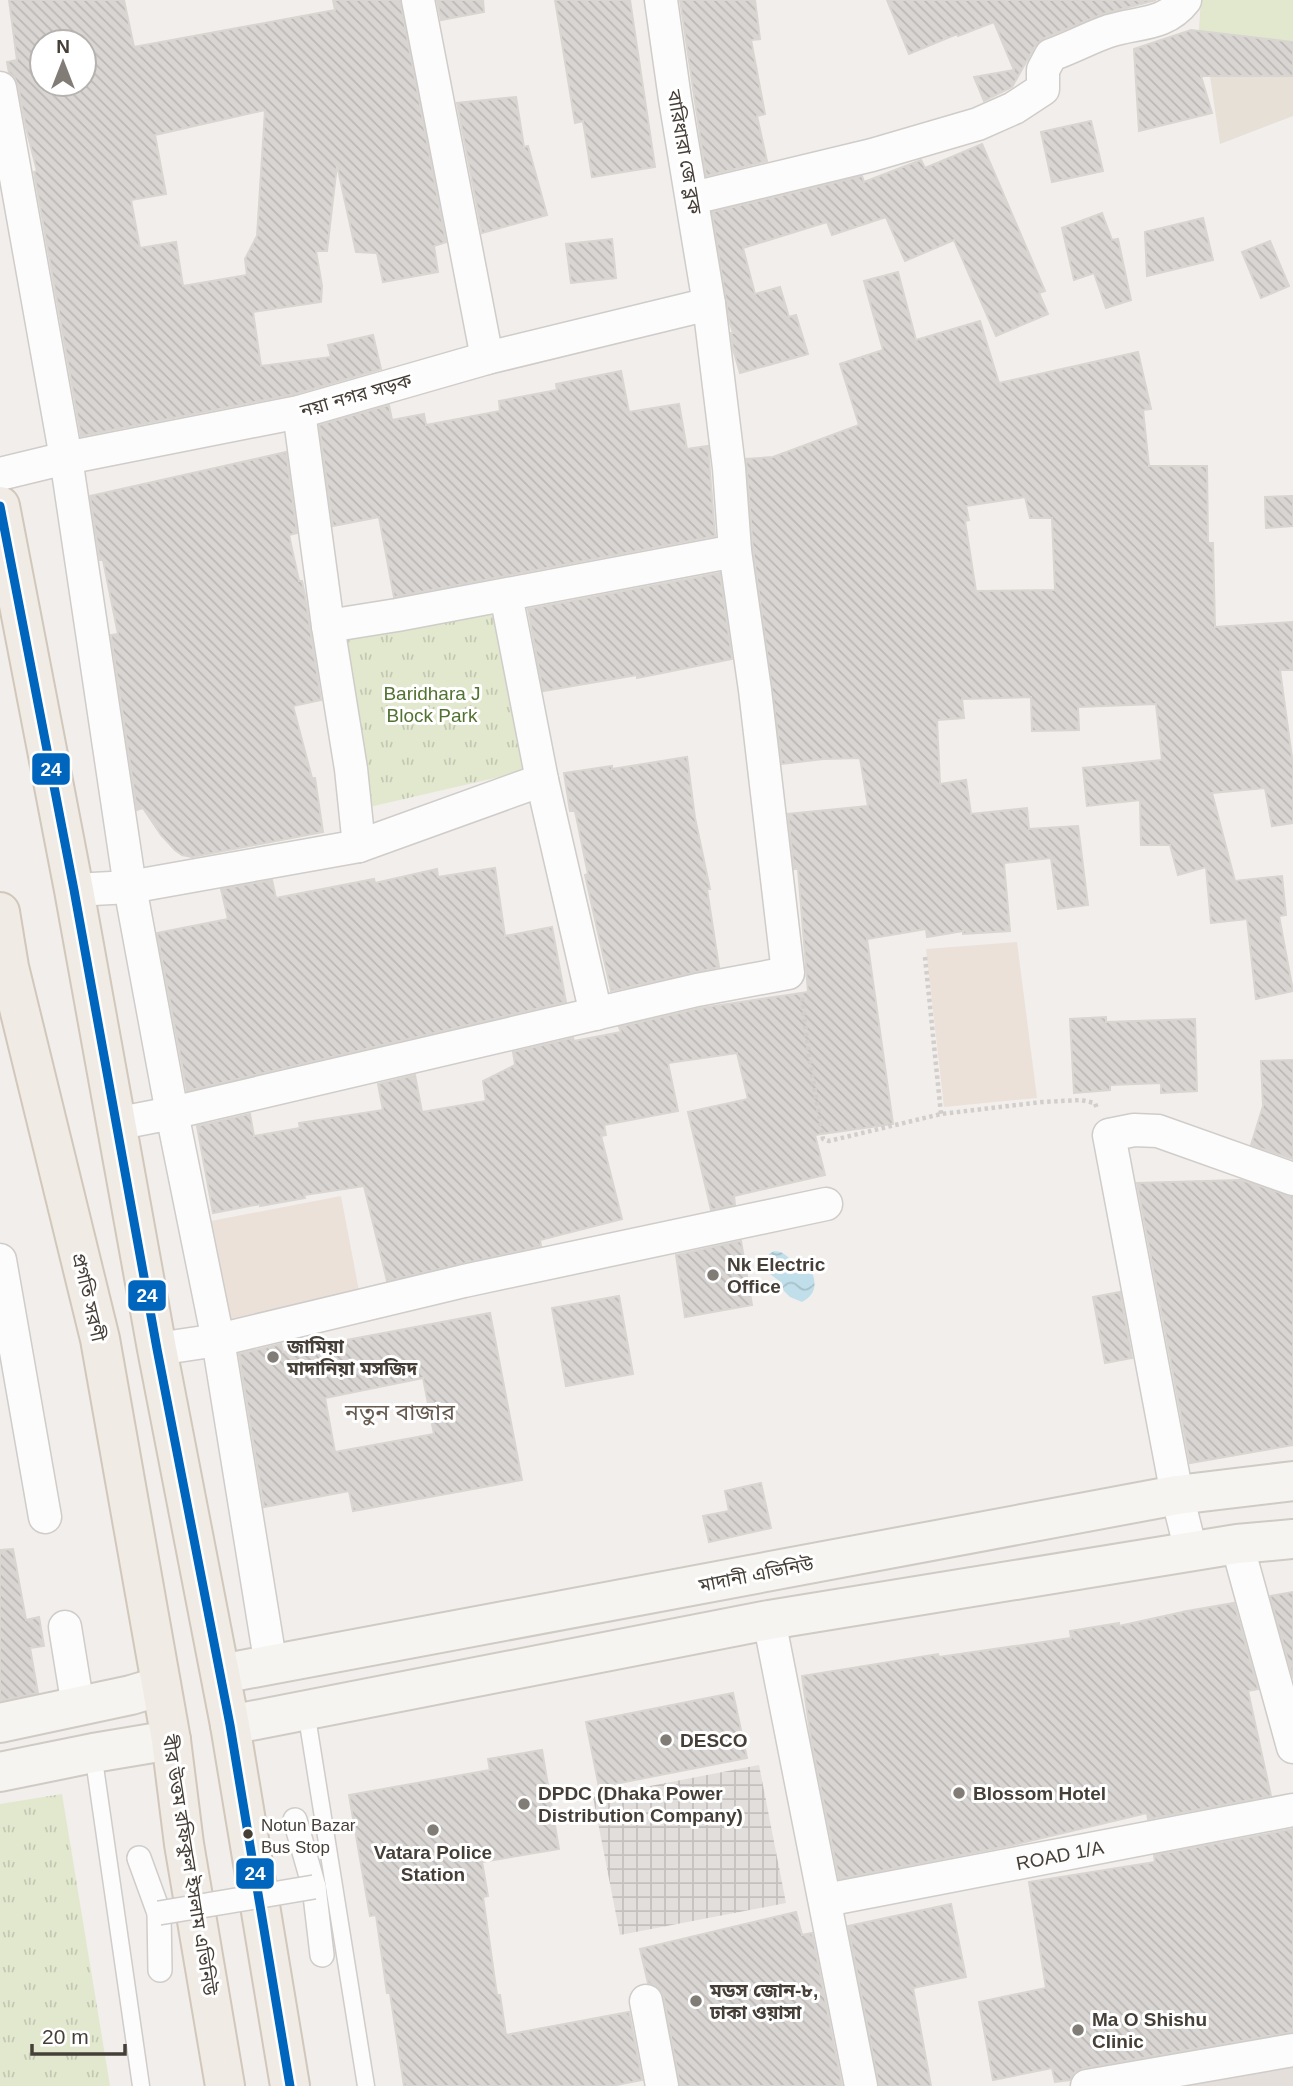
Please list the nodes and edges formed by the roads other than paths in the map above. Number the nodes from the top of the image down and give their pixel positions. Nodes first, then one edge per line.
1 (418, 0) edge
2 (661, 0) edge
3 (1185, 0) edge
4 (0, 88) edge
5 (693, 198) junction
6 (709, 304) junction
7 (487, 358) junction
8 (299, 412) junction
9 (66, 458) junction
10 (0, 474) edge
11 (0, 506) edge
12 (735, 551) junction
13 (506, 595) junction
14 (328, 626) junction
15 (542, 780) junction
16 (359, 846) junction
17 (130, 887) junction
18 (74, 890) junction
19 (0, 912) edge
20 (596, 1014) junction
21 (172, 1113) junction
22 (115, 1124) junction
23 (1293, 1179) edge
24 (825, 1204) dead end
25 (0, 1260) edge
26 (218, 1340) junction
27 (157, 1349) junction
28 (1293, 1481) edge
29 (1177, 1495) junction
30 (45, 1517) dead end
31 (1293, 1539) edge
32 (1237, 1544) junction
33 (1191, 1552) junction
34 (769, 1620) junction
35 (482, 1626) junction
36 (65, 1627) dead end
37 (271, 1666) junction
38 (492, 1674) junction
39 (220, 1675) junction
40 (161, 1686) junction
41 (78, 1707) junction
42 (306, 1711) junction
43 (0, 1723) edge
44 (230, 1724) junction
45 (171, 1740) junction
46 (1293, 1747) edge
47 (93, 1753) junction
48 (0, 1772) edge
49 (1293, 1810) edge
50 (295, 1820) dead end
51 (139, 1858) dead end
52 (314, 1887) junction
53 (826, 1900) junction
54 (159, 1913) junction
55 (322, 1955) dead end
56 (160, 1970) dead end
57 (646, 2001) dead end
58 (1293, 2050) edge
59 (141, 2086) edge
60 (225, 2086) edge
61 (290, 2086) edge
62 (366, 2086) edge
63 (662, 2086) edge
64 (861, 2086) edge
65 (1087, 2086) edge

1 - 7 street
2 - 5 street, বারিধারা জে ব্লক
3 - 5 street
4 - 9 street
5 - 6 street, বারিধারা জে ব্লক
6 - 7 street, নয়া নগর সড়ক
6 - 12 street, বারিধারা জে ব্লক
7 - 8 street, নয়া নগর সড়ক
8 - 9 street, নয়া নগর সড়ক
8 - 14 street
9 - 10 street, নয়া নগর সড়ক
9 - 17 street
11 - 18 main road
12 - 13 street
12 - 20 street, বারিধারা জে ব্লক
13 - 14 street
13 - 15 street
14 - 16 street
15 - 16 street
15 - 20 street
16 - 17 street
17 - 18 street
17 - 21 street
18 - 22 main road
19 - 40 main road, প্রগতি সরণী
20 - 21 street
21 - 22 street
21 - 26 street
22 - 27 main road
23 - 29 street
24 - 26 street
25 - 30 street
26 - 27 street
26 - 37 street
27 - 39 main road
28 - 29 main road, মাদানী এভিনিউ
29 - 33 street
29 - 35 main road, মাদানী এভিনিউ
31 - 32 main road
32 - 33 main road
32 - 46 street
33 - 34 main road
34 - 38 main road
34 - 53 street
35 - 37 main road, মাদানী এভিনিউ
35 - 38 main road
36 - 41 street
37 - 39 main road, মাদানী এভিনিউ
38 - 42 main road
39 - 44 main road
40 - 41 main road
40 - 45 main road, বীর উত্তম রফিকুল ইসলাম এভিনিউ
41 - 43 main road
42 - 44 main road
42 - 62 lane
44 - 61 main road
45 - 47 main road
45 - 60 main road, বীর উত্তম রফিকুল ইসলাম এভিনিউ
47 - 48 main road
47 - 59 lane
49 - 53 street, ROAD 1/A
50 - 52 street
51 - 54 street
52 - 54 street, bridge
52 - 55 street
53 - 64 street
54 - 56 street
57 - 63 street
58 - 65 street

